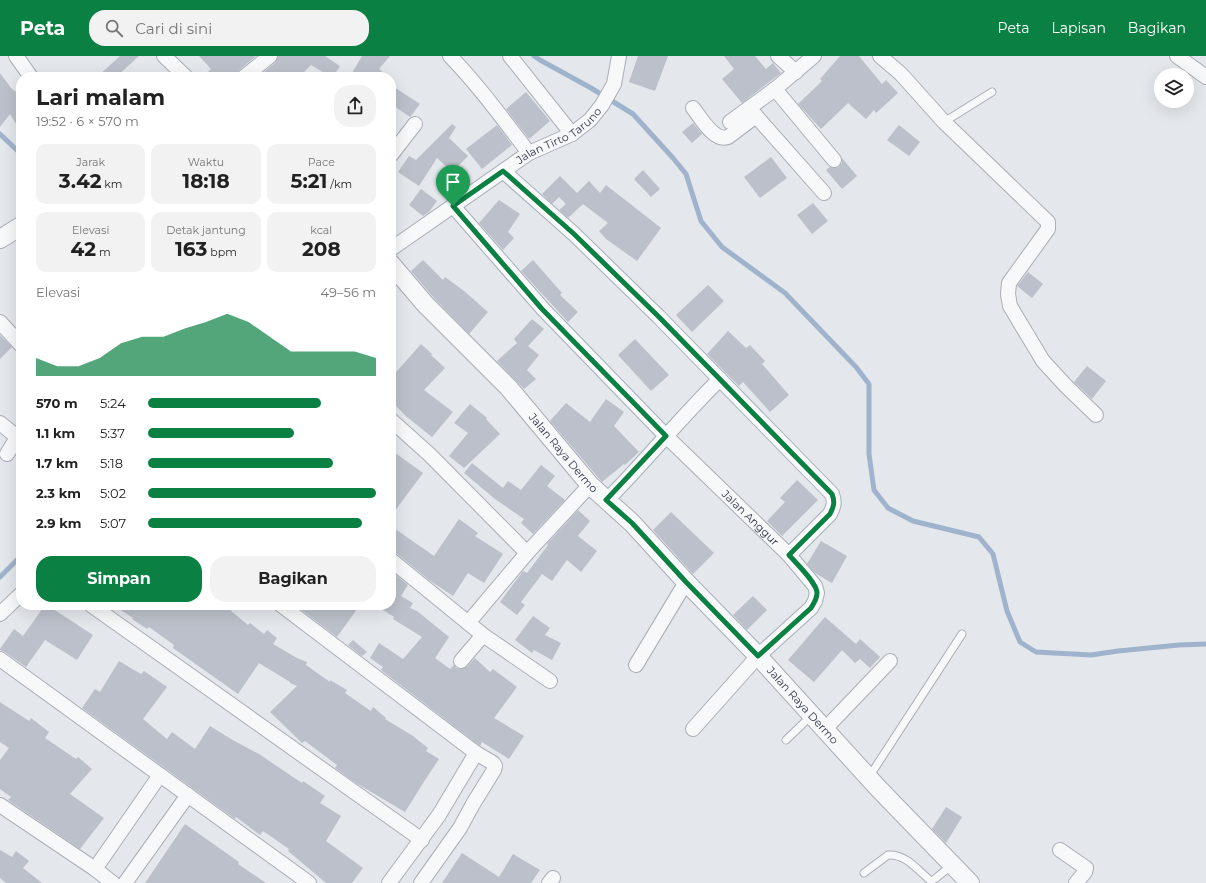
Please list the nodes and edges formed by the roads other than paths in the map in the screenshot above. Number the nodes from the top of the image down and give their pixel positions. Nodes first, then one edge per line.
1 (16, 56) edge
2 (164, 56) edge
3 (270, 56) edge
4 (450, 56) edge
5 (510, 56) edge
6 (619, 56) edge
7 (778, 56) edge
8 (814, 56) edge
9 (880, 56) edge
10 (1177, 56) edge
11 (27, 72) edge
12 (181, 72) edge
13 (250, 72) edge
14 (796, 72) junction
15 (1206, 77) edge
16 (775, 90) junction
17 (992, 92) dead end
18 (693, 108) dead end
19 (752, 112) junction
20 (730, 122) dead end
21 (944, 122) junction
22 (415, 124) dead end
23 (572, 134) junction
24 (396, 149) edge
25 (529, 153) junction
26 (834, 160) dead end
27 (503, 171) junction
28 (824, 193) dead end
29 (453, 206) junction
30 (16, 229) edge
31 (1, 237) edge
32 (396, 246) edge
33 (396, 270) edge
34 (0, 322) edge
35 (16, 340) edge
36 (720, 379) junction
37 (1096, 415) dead end
38 (0, 423) edge
39 (396, 424) edge
40 (16, 432) edge
41 (666, 436) junction
42 (16, 439) edge
43 (7, 454) dead end
44 (590, 485) junction
45 (606, 500) junction
46 (528, 553) junction
47 (789, 555) junction
48 (396, 564) edge
49 (686, 582) junction
50 (16, 599) edge
51 (98, 610) edge
52 (288, 610) edge
53 (0, 614) edge
54 (468, 623) junction
55 (962, 634) dead end
56 (483, 635) junction
57 (758, 656) junction
58 (0, 659) edge
59 (461, 661) dead end
60 (890, 661) dead end
61 (636, 665) dead end
62 (550, 681) dead end
63 (811, 716) junction
64 (693, 729) dead end
65 (825, 729) junction
66 (786, 740) dead end
67 (476, 753) junction
68 (160, 775) junction
69 (869, 777) junction
70 (188, 795) junction
71 (0, 805) edge
72 (422, 840) junction
73 (1060, 850) dead end
74 (952, 865) junction
75 (95, 869) junction
76 (864, 873) dead end
77 (930, 882) edge
78 (113, 883) edge
79 (125, 883) edge
80 (310, 883) edge
81 (389, 883) edge
82 (421, 883) edge
83 (970, 883) edge
84 (1076, 883) edge

1 - 11 street
2 - 12 street
3 - 13 street
4 - 25 street
5 - 23 street
6 - 23 street, Jalan Tirto Taruno
7 - 14 street
8 - 14 street
9 - 21 street
10 - 15 street
14 - 16 street
16 - 19 street
16 - 26 street
17 - 21 lane
18 - 19 street
19 - 20 street
19 - 28 street
21 - 37 street
22 - 24 street
23 - 25 street, Jalan Tirto Taruno
25 - 27 street, Jalan Tirto Taruno
27 - 29 street, Jalan Tirto Taruno
27 - 36 street
29 - 32 street, Jalan Tirto Taruno
29 - 41 street, Jalan Anggur
30 - 31 street
33 - 44 street, Jalan Raya Dermo
34 - 35 street
36 - 41 street
36 - 47 street
38 - 40 street
39 - 46 street
41 - 45 street
41 - 47 street, Jalan Anggur
42 - 43 street
44 - 45 street, Jalan Raya Dermo
44 - 46 street
45 - 49 street, Jalan Raya Dermo
46 - 54 street
47 - 57 street, Jalan Anggur
48 - 54 street
49 - 57 street, Jalan Raya Dermo
49 - 61 street
50 - 53 street
51 - 72 street
52 - 67 street
54 - 56 street
55 - 69 lane
56 - 59 street
56 - 62 street
57 - 63 street, Jalan Raya Dermo
57 - 64 street, Jalan Anggur
58 - 68 street
60 - 65 street
63 - 65 street, Jalan Raya Dermo
63 - 66 lane
65 - 69 street, Jalan Raya Dermo
67 - 72 street
67 - 82 street
68 - 70 street
68 - 75 street
69 - 74 street, Jalan Raya Dermo
70 - 79 street
70 - 80 street
71 - 75 street
72 - 81 street
73 - 84 street
74 - 77 lane
74 - 83 street, Jalan Raya Dermo
75 - 78 street
76 - 77 lane

